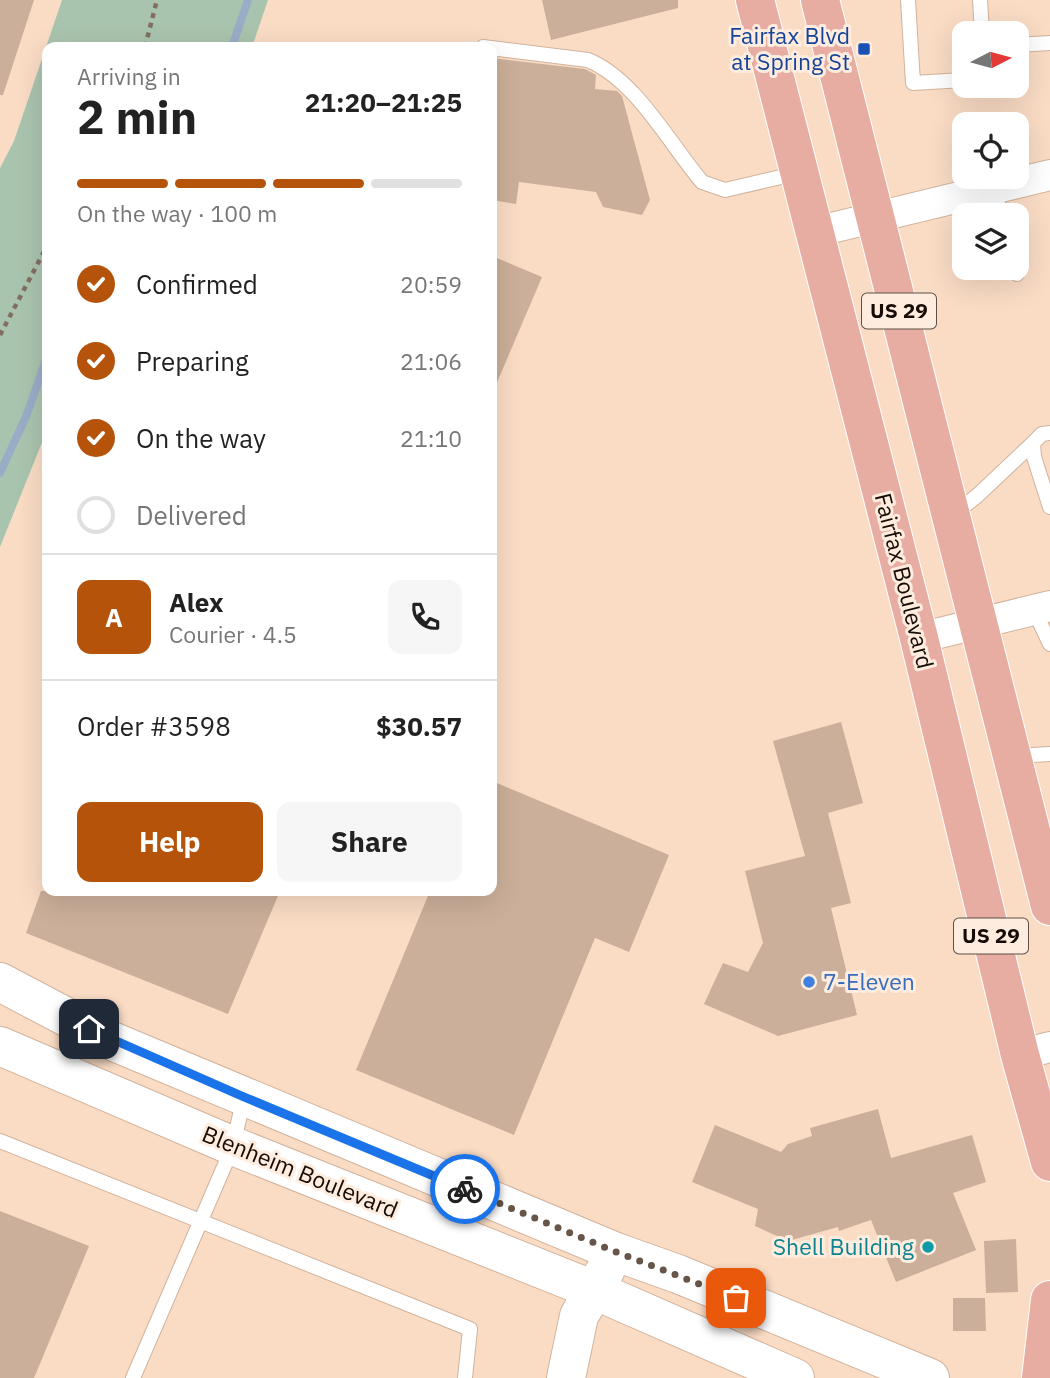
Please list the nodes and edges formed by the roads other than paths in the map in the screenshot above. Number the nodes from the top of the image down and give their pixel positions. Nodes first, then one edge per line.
1 (755, 0) edge
2 (820, 0) edge
3 (908, 0) edge
4 (981, 0) edge
5 (982, 21) edge
6 (926, 36) dead end
7 (910, 37) junction
8 (1050, 43) edge
9 (1029, 44) edge
10 (497, 49) edge
11 (952, 81) edge
12 (799, 173) junction
13 (1050, 175) edge
14 (998, 202) edge
15 (875, 216) junction
16 (815, 232) junction
17 (1050, 433) edge
18 (1032, 443) junction
19 (1050, 508) edge
20 (951, 516) junction
21 (1042, 608) edge
22 (979, 623) junction
23 (919, 638) junction
24 (1050, 644) edge
25 (1050, 754) edge
26 (1012, 756) junction
27 (1050, 906) edge
28 (0, 982) edge
29 (0, 1046) edge
30 (1035, 1051) edge
31 (245, 1092) junction
32 (0, 1141) edge
33 (233, 1146) junction
34 (1049, 1168) edge
35 (200, 1222) junction
36 (616, 1252) junction
37 (594, 1290) junction
38 (1050, 1300) edge
39 (133, 1378) edge
40 (465, 1378) edge
41 (566, 1378) edge
42 (794, 1378) edge
43 (930, 1378) edge
44 (1041, 1378) edge

1 - 12 main road, Fairfax Boulevard / US 29
2 - 15 main road, US 29
3 - 7 lane
4 - 5 lane
6 - 7 lane
7 - 11 lane
8 - 9 lane
10 - 12 lane
12 - 16 main road, Fairfax Boulevard / US 29
13 - 14 street
14 - 15 street
15 - 16 street
15 - 20 main road, US 29
16 - 23 main road, Fairfax Boulevard / US 29
17 - 18 lane
18 - 19 lane
18 - 20 lane
20 - 22 main road, US 29
21 - 22 street
21 - 24 lane
22 - 23 street
22 - 26 main road, US 29
23 - 30 main road, Fairfax Boulevard / US 29
25 - 26 lane
26 - 27 main road, US 29
28 - 31 main road, Blenheim Boulevard
29 - 33 main road, Blenheim Boulevard
30 - 34 main road, Fairfax Boulevard / US 29
31 - 33 lane
31 - 36 main road, Blenheim Boulevard
32 - 35 lane
33 - 35 lane
33 - 37 main road, Blenheim Boulevard
35 - 39 lane
35 - 40 lane
36 - 37 main road
36 - 43 main road, Blenheim Boulevard
37 - 41 main road
37 - 42 main road, Blenheim Boulevard
38 - 44 main road

